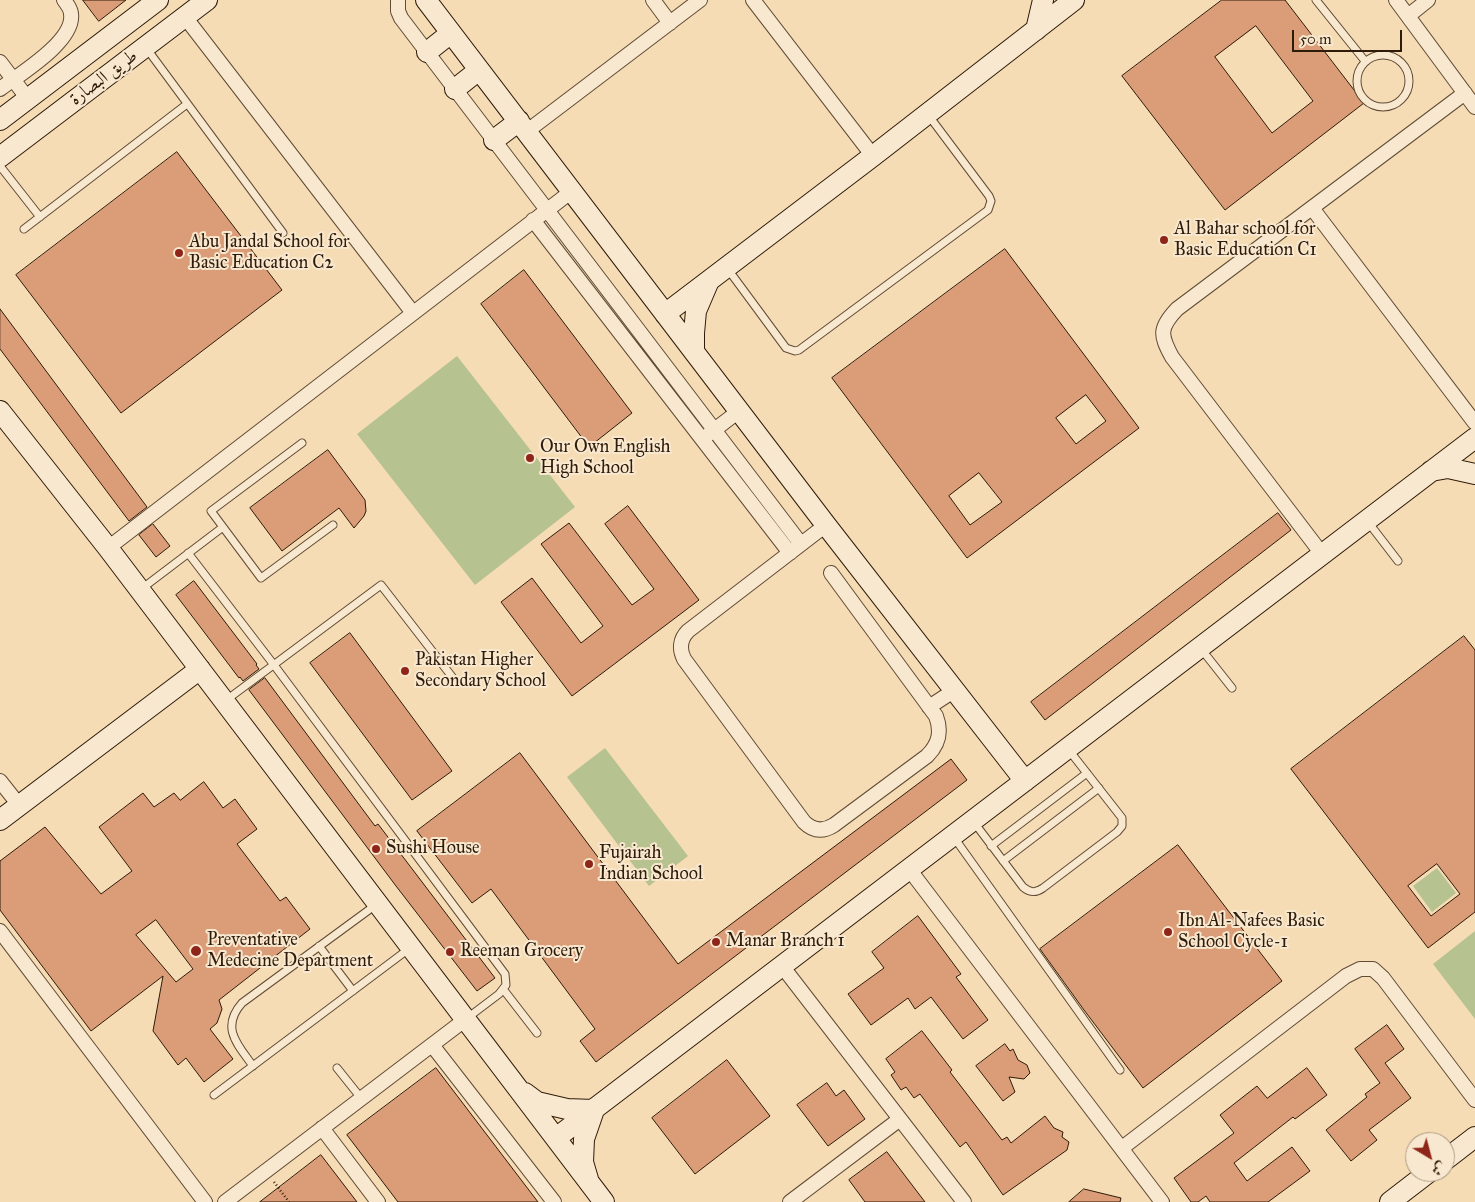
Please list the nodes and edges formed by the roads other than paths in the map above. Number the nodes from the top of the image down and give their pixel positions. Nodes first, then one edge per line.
1 (64, 0) edge
2 (158, 0) edge
3 (207, 0) edge
4 (398, 0) edge
5 (426, 0) edge
6 (653, 0) edge
7 (700, 0) edge
8 (753, 0) edge
9 (1043, 0) edge
10 (1316, 0) edge
11 (1396, 0) edge
12 (1428, 0) edge
13 (1070, 1) edge
14 (1408, 16) junction
15 (185, 17) junction
16 (670, 23) junction
17 (1036, 30) junction
18 (451, 33) junction
19 (145, 47) junction
20 (427, 52) junction
21 (1365, 61) junction
22 (0, 62) edge
23 (479, 70) junction
24 (13, 79) junction
25 (455, 88) junction
26 (0, 89) edge
27 (1465, 93) junction
28 (28, 99) junction
29 (188, 104) junction
30 (1475, 107) edge
31 (928, 114) junction
32 (0, 120) edge
33 (522, 126) junction
34 (494, 140) junction
35 (873, 156) junction
36 (0, 157) edge
37 (0, 166) edge
38 (572, 191) junction
39 (1312, 208) junction
40 (547, 210) junction
41 (40, 217) junction
42 (533, 220) junction
43 (24, 229) dead end
44 (283, 233) dead end
45 (726, 268) junction
46 (637, 277) junction
47 (708, 281) junction
48 (413, 314) junction
49 (665, 314) junction
50 (694, 352) junction
51 (0, 411) edge
52 (739, 411) junction
53 (1475, 423) edge
54 (714, 430) junction
55 (1475, 438) edge
56 (702, 439) junction
57 (302, 443) dead end
58 (1430, 471) junction
59 (1475, 474) edge
60 (1367, 520) junction
61 (333, 525) dead end
62 (826, 525) junction
63 (223, 527) junction
64 (801, 544) junction
65 (108, 548) junction
66 (188, 553) junction
67 (790, 553) junction
68 (1322, 554) junction
69 (1398, 561) dead end
70 (831, 573) dead end
71 (140, 590) junction
72 (1200, 647) junction
73 (274, 665) junction
74 (200, 669) junction
75 (453, 678) dead end
76 (1232, 688) dead end
77 (955, 690) junction
78 (225, 701) junction
79 (929, 707) junction
80 (1068, 748) junction
81 (1087, 773) junction
82 (0, 781) edge
83 (1025, 781) junction
84 (1098, 788) junction
85 (19, 806) junction
86 (0, 820) edge
87 (972, 821) junction
88 (953, 836) junction
89 (991, 846) junction
90 (1003, 861) junction
91 (909, 869) junction
92 (378, 903) junction
93 (0, 931) edge
94 (320, 946) junction
95 (411, 947) junction
96 (782, 966) junction
97 (503, 989) junction
98 (353, 991) junction
99 (466, 1019) junction
100 (536, 1033) dead end
101 (432, 1045) junction
102 (253, 1066) junction
103 (336, 1068) dead end
104 (1120, 1070) dead end
105 (516, 1085) junction
106 (214, 1095) dead end
107 (361, 1098) junction
108 (1475, 1100) edge
109 (594, 1110) junction
110 (900, 1119) junction
111 (322, 1128) junction
112 (1475, 1137) edge
113 (556, 1138) junction
114 (1122, 1148) junction
115 (1455, 1152) edge
116 (589, 1182) junction
117 (1416, 1182) edge
118 (204, 1202) edge
119 (225, 1202) edge
120 (378, 1202) edge
121 (554, 1202) edge
122 (604, 1202) edge
123 (790, 1202) edge
124 (964, 1202) edge
125 (1162, 1202) edge
126 (1390, 1202) edge

1 - 24 street
2 - 28 street, طريق البصارة
3 - 15 street, طريق البصارة
4 - 20 street
5 - 18 street
6 - 16 street
7 - 16 street
8 - 35 street
9 - 17 street
10 - 21 lane
11 - 14 street
12 - 14 street
13 - 17 street
14 - 27 street
15 - 19 street, طريق البصارة
15 - 48 street
16 - 33 street
17 - 31 street
18 - 20 street
18 - 23 street
19 - 29 lane
19 - 36 street, طريق البصارة
20 - 25 street
21 - 21 lane
22 - 24 street
23 - 25 street
23 - 33 street
24 - 26 street
24 - 28 street
25 - 34 street
27 - 30 street
27 - 39 street
28 - 32 street, طريق البصارة
29 - 41 lane
29 - 44 lane
31 - 35 street
31 - 45 lane
33 - 34 street
33 - 38 street
34 - 40 street
35 - 45 street
37 - 41 lane
38 - 40 street
38 - 46 street
39 - 53 street
39 - 68 street
40 - 42 street
40 - 54 street
41 - 43 lane
42 - 48 street
42 - 56 street
45 - 47 street
46 - 47 street
46 - 49 street
47 - 49 street
47 - 50 street
48 - 65 street
49 - 50 street
50 - 52 street
51 - 65 street
52 - 54 street
52 - 62 street
54 - 56 street
54 - 64 street
55 - 58 street
56 - 67 street
57 - 63 lane
58 - 59 street
58 - 60 street
60 - 68 street
60 - 69 lane
61 - 63 lane
62 - 64 street
62 - 77 street
63 - 66 lane
64 - 67 street
65 - 71 street
66 - 71 lane
66 - 73 lane
67 - 79 street
68 - 72 street
70 - 79 street
71 - 74 street
72 - 76 lane
72 - 80 street
73 - 75 lane
73 - 78 lane
73 - 97 lane
74 - 78 street
74 - 85 street
77 - 79 street
77 - 83 street
78 - 92 street
80 - 81 lane
80 - 83 street
81 - 84 lane
81 - 89 lane
82 - 85 street
83 - 87 street
84 - 90 lane
84 - 90 lane
85 - 86 street
87 - 88 street
87 - 89 lane
88 - 91 street
88 - 104 lane
89 - 90 lane
91 - 96 street
91 - 114 street
92 - 94 lane
92 - 95 street
93 - 118 street
94 - 98 lane
94 - 102 lane
95 - 98 lane
95 - 99 street
96 - 109 street
96 - 110 street
97 - 99 lane
97 - 100 lane
98 - 102 lane
99 - 101 street
99 - 105 street
101 - 107 street
101 - 121 street
102 - 106 lane
103 - 107 lane
105 - 109 street
105 - 113 street
107 - 111 street
108 - 114 street
109 - 113 street
109 - 116 street
110 - 123 street
110 - 124 street
111 - 119 street
111 - 120 street
112 - 115 street
113 - 116 street
114 - 125 street
116 - 122 street
117 - 126 street

